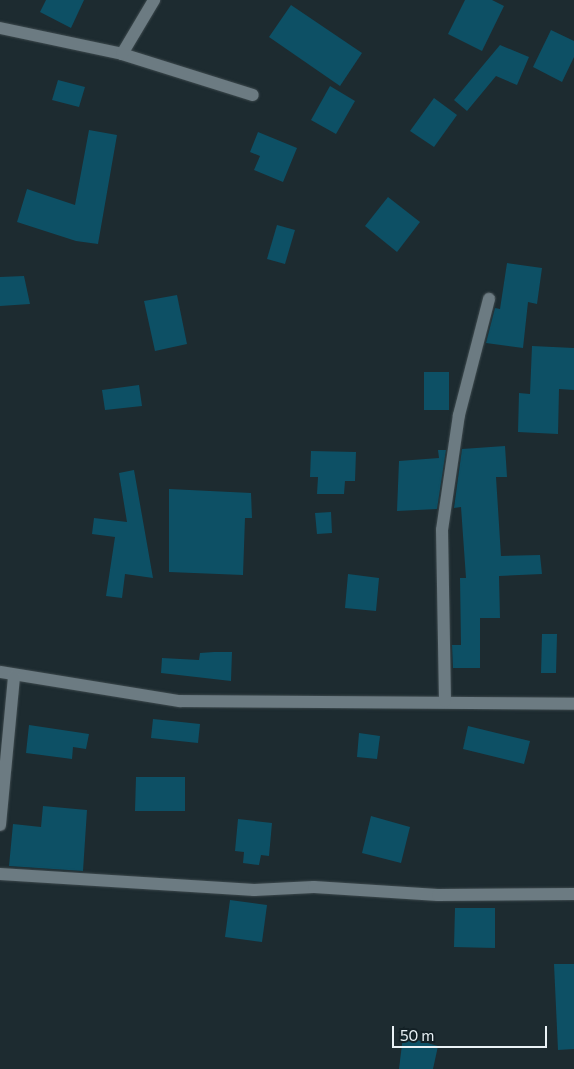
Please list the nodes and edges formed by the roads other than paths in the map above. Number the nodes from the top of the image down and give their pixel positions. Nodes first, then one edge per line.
1 (154, 0) edge
2 (0, 28) edge
3 (122, 54) junction
4 (253, 95) dead end
5 (489, 299) dead end
6 (0, 672) edge
7 (14, 677) junction
8 (445, 701) junction
9 (574, 704) edge
10 (0, 825) edge
11 (0, 874) edge
12 (574, 894) edge

1 - 3 street
2 - 3 street
3 - 4 street
5 - 8 street
6 - 7 street
7 - 8 street
7 - 10 street
8 - 9 street
11 - 12 street

